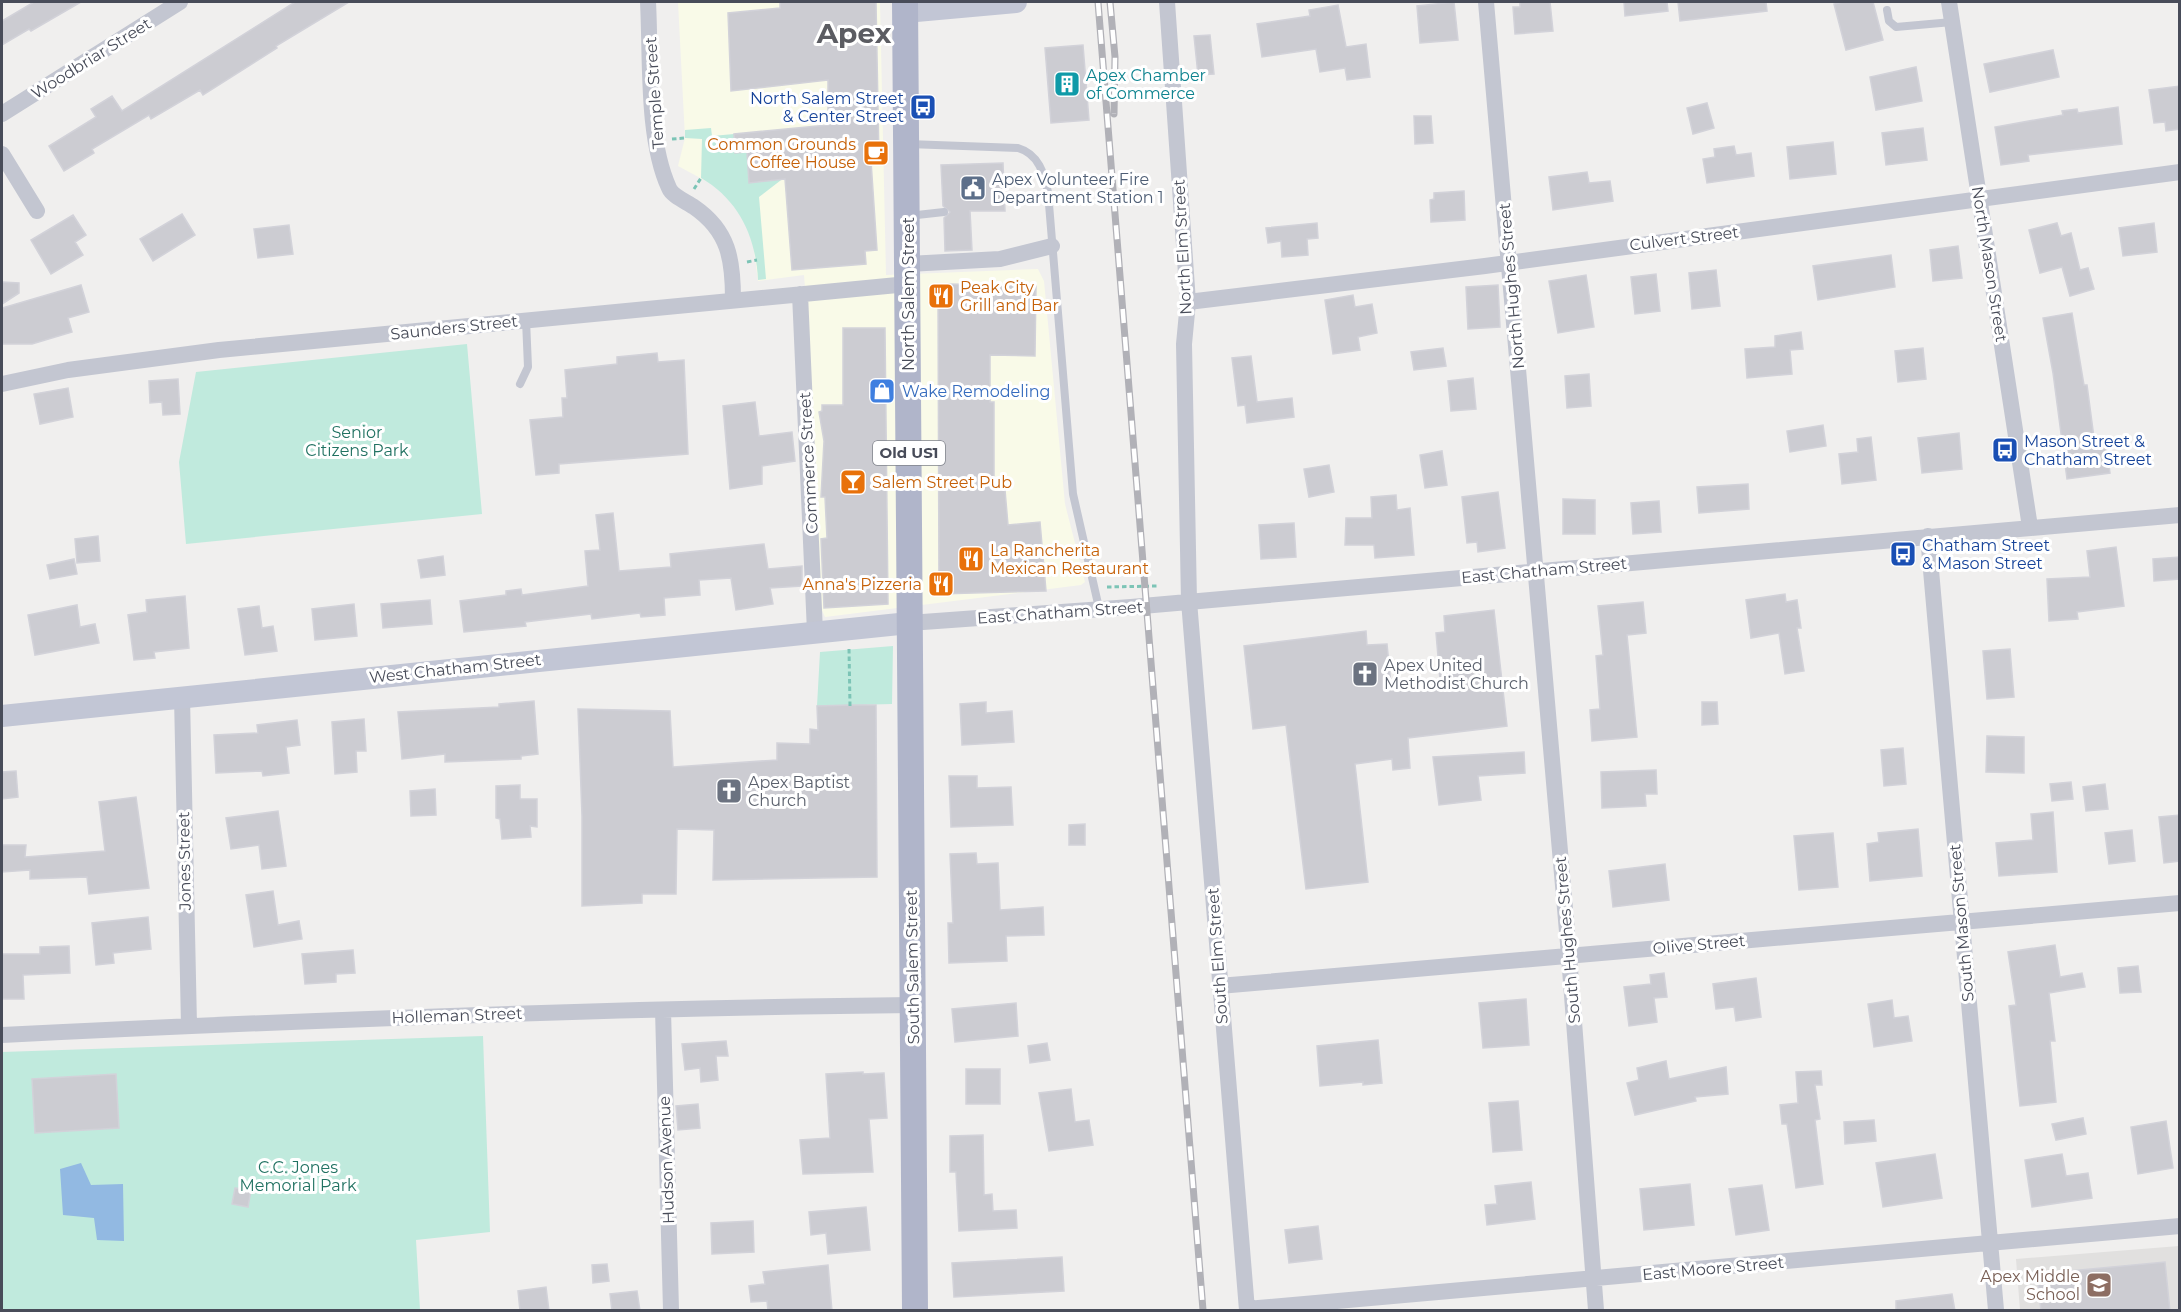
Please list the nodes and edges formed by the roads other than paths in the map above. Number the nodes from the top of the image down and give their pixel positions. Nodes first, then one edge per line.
1 (180, 2) edge
2 (648, 2) edge
3 (1016, 2) edge
4 (1167, 2) edge
5 (1486, 2) edge
6 (1949, 2) edge
7 (905, 7) edge
8 (1887, 10) dead end
9 (1952, 21) junction
10 (2, 114) edge
11 (907, 144) junction
12 (2, 154) edge
13 (2180, 172) edge
14 (1980, 199) junction
15 (37, 211) dead end
16 (944, 212) dead end
17 (908, 216) junction
18 (1052, 246) junction
19 (1510, 261) junction
20 (908, 274) junction
21 (800, 294) junction
22 (733, 299) junction
23 (1188, 302) junction
24 (526, 320) junction
25 (2, 384) edge
26 (520, 384) dead end
27 (2180, 515) edge
28 (2030, 527) junction
29 (1928, 536) junction
30 (1534, 571) junction
31 (1189, 602) junction
32 (1099, 608) junction
33 (909, 623) junction
34 (815, 632) junction
35 (182, 698) junction
36 (2, 716) edge
37 (2180, 903) edge
38 (1960, 921) junction
39 (1568, 956) junction
40 (1219, 986) junction
41 (913, 1005) junction
42 (663, 1010) junction
43 (189, 1025) junction
44 (2, 1035) edge
45 (2180, 1226) edge
46 (1990, 1242) junction
47 (1593, 1279) junction
48 (1247, 1310) edge
49 (671, 1311) edge
50 (915, 1311) edge
51 (1596, 1311) edge
52 (1996, 1311) edge

1 - 10 street, Woodbriar Street
2 - 22 street, Temple Street
3 - 7 street
4 - 23 street, North Elm Street
5 - 19 street, North Hughes Street
6 - 9 street, North Mason Street
7 - 11 main road, North Salem Street / Old US1
8 - 9 lane
9 - 14 street, North Mason Street
11 - 17 main road, North Salem Street / Old US1
11 - 18 lane
12 - 15 street
13 - 14 street, Culvert Street
14 - 19 street, Culvert Street
14 - 28 street, North Mason Street
16 - 17 lane
17 - 20 main road, North Salem Street / Old US1
18 - 20 street, Saunders Street
18 - 32 lane
19 - 23 street, Culvert Street
19 - 30 street, North Hughes Street
20 - 21 street, Saunders Street
20 - 33 main road, North Salem Street / Old US1
21 - 22 street, Saunders Street
21 - 34 street, Commerce Street
22 - 24 street, Saunders Street
23 - 31 street, North Elm Street
24 - 25 street, Saunders Street
24 - 26 lane
27 - 28 street, East Chatham Street
28 - 29 street, East Chatham Street
29 - 30 street, East Chatham Street
29 - 38 street, South Mason Street
30 - 31 street, East Chatham Street
30 - 39 street, South Hughes Street
31 - 32 street, East Chatham Street
31 - 40 street, South Elm Street
32 - 33 street, East Chatham Street
33 - 34 street, West Chatham Street
33 - 41 main road, South Salem Street
34 - 35 street, West Chatham Street
35 - 36 street, West Chatham Street
35 - 43 street, Jones Street
37 - 38 street, Olive Street
38 - 39 street, Olive Street
38 - 46 street, South Mason Street
39 - 40 street, Olive Street
39 - 47 street, South Hughes Street
40 - 48 street, South Elm Street
41 - 42 street, Holleman Street
41 - 50 main road, South Salem Street
42 - 43 street, Holleman Street
42 - 49 street, Hudson Avenue
43 - 44 street, Holleman Street
45 - 46 street, East Moore Street
46 - 47 street, East Moore Street
46 - 52 street, South Mason Street
47 - 48 street, East Moore Street
47 - 51 street, South Hughes Street

